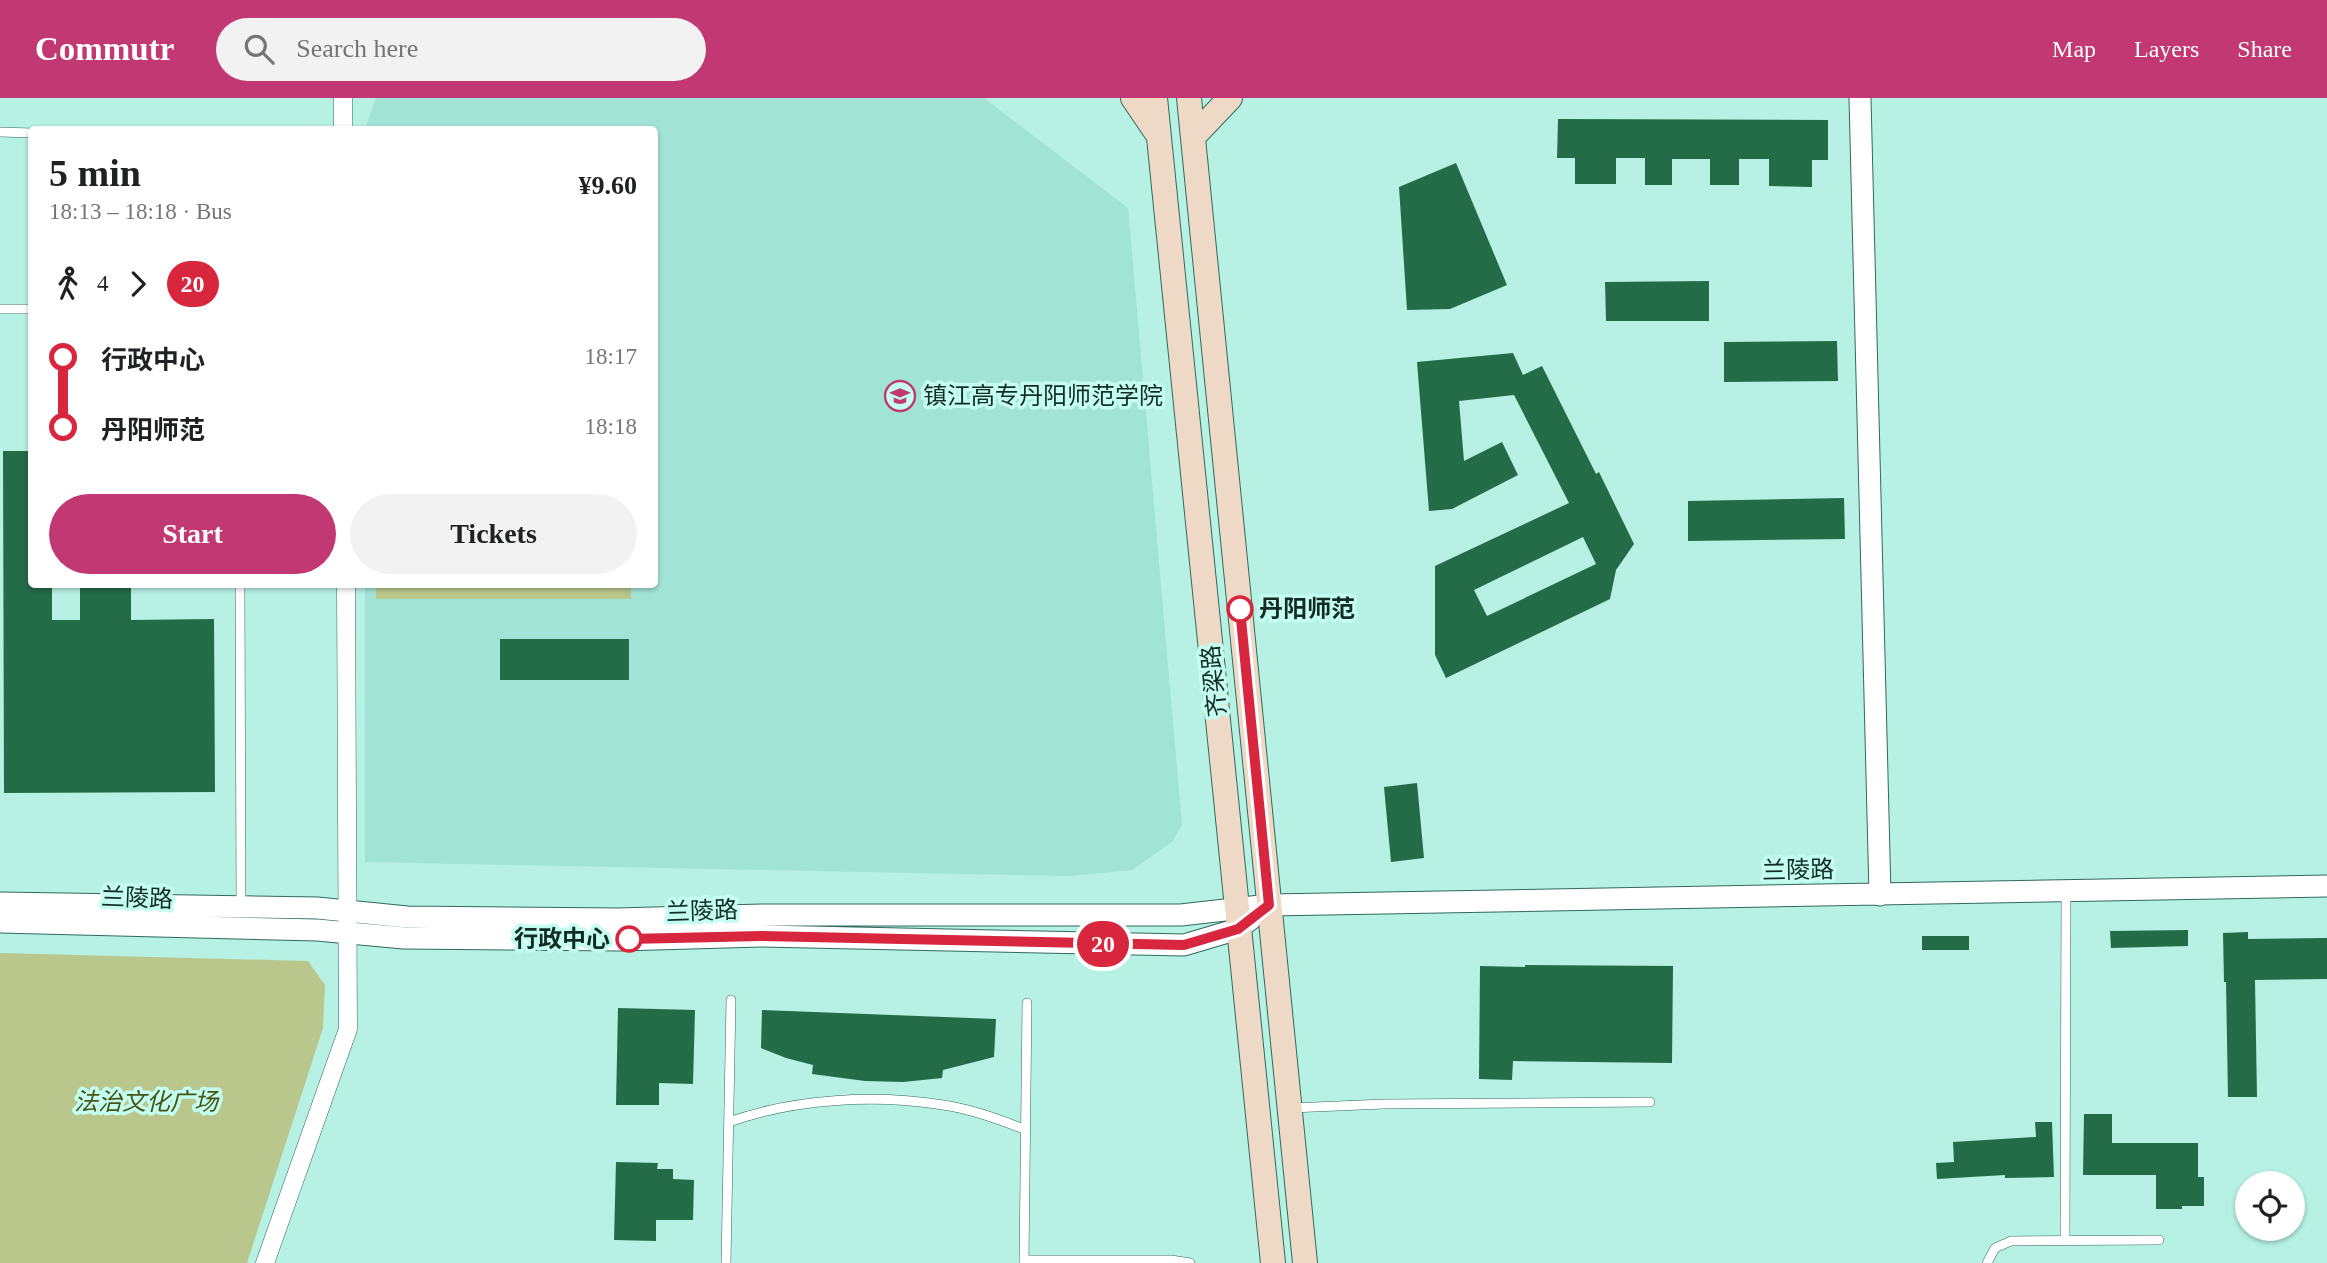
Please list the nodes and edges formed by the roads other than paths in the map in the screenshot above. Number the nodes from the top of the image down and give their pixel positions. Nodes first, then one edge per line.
1 (343, 98) edge
2 (1133, 98) edge
3 (1155, 98) edge
4 (1189, 98) edge
5 (1230, 98) edge
6 (1860, 98) edge
7 (343, 126) edge
8 (0, 132) edge
9 (28, 133) edge
10 (1159, 136) junction
11 (1193, 138) junction
12 (0, 309) edge
13 (28, 309) edge
14 (240, 588) edge
15 (346, 588) edge
16 (2327, 886) edge
17 (2066, 892) junction
18 (1880, 895) junction
19 (0, 903) edge
20 (1269, 905) junction
21 (241, 907) junction
22 (1237, 919) junction
23 (0, 922) edge
24 (347, 922) junction
25 (732, 1000) dead end
26 (1027, 1003) dead end
27 (1650, 1102) dead end
28 (1290, 1108) junction
29 (729, 1122) junction
30 (1026, 1130) junction
31 (2065, 1240) junction
32 (2159, 1240) dead end
33 (1024, 1262) edge
34 (265, 1263) edge
35 (726, 1263) edge
36 (1191, 1263) edge
37 (1273, 1263) edge
38 (1305, 1263) edge
39 (1987, 1263) edge

1 - 7 street
2 - 10 main road
3 - 10 main road, 齐梁路
4 - 11 main road, 齐梁路
5 - 11 main road
6 - 18 street
8 - 9 lane
10 - 22 main road, 齐梁路
11 - 20 main road, 齐梁路
12 - 13 lane
14 - 21 lane
15 - 24 street
16 - 17 street, 兰陵路
17 - 18 street, 兰陵路
17 - 31 lane
18 - 20 street, 兰陵路
19 - 21 street, 兰陵路
20 - 22 street, 兰陵路
20 - 28 main road, 齐梁路
21 - 24 street, 兰陵路
22 - 24 street, 兰陵路
22 - 24 street, 兰陵路
22 - 37 main road, 齐梁路
23 - 24 street, 兰陵路
24 - 34 street
25 - 29 lane
26 - 30 lane
27 - 28 lane
28 - 38 main road, 齐梁路
29 - 30 lane
29 - 35 lane
30 - 33 lane
31 - 32 lane
31 - 39 lane
33 - 36 lane

